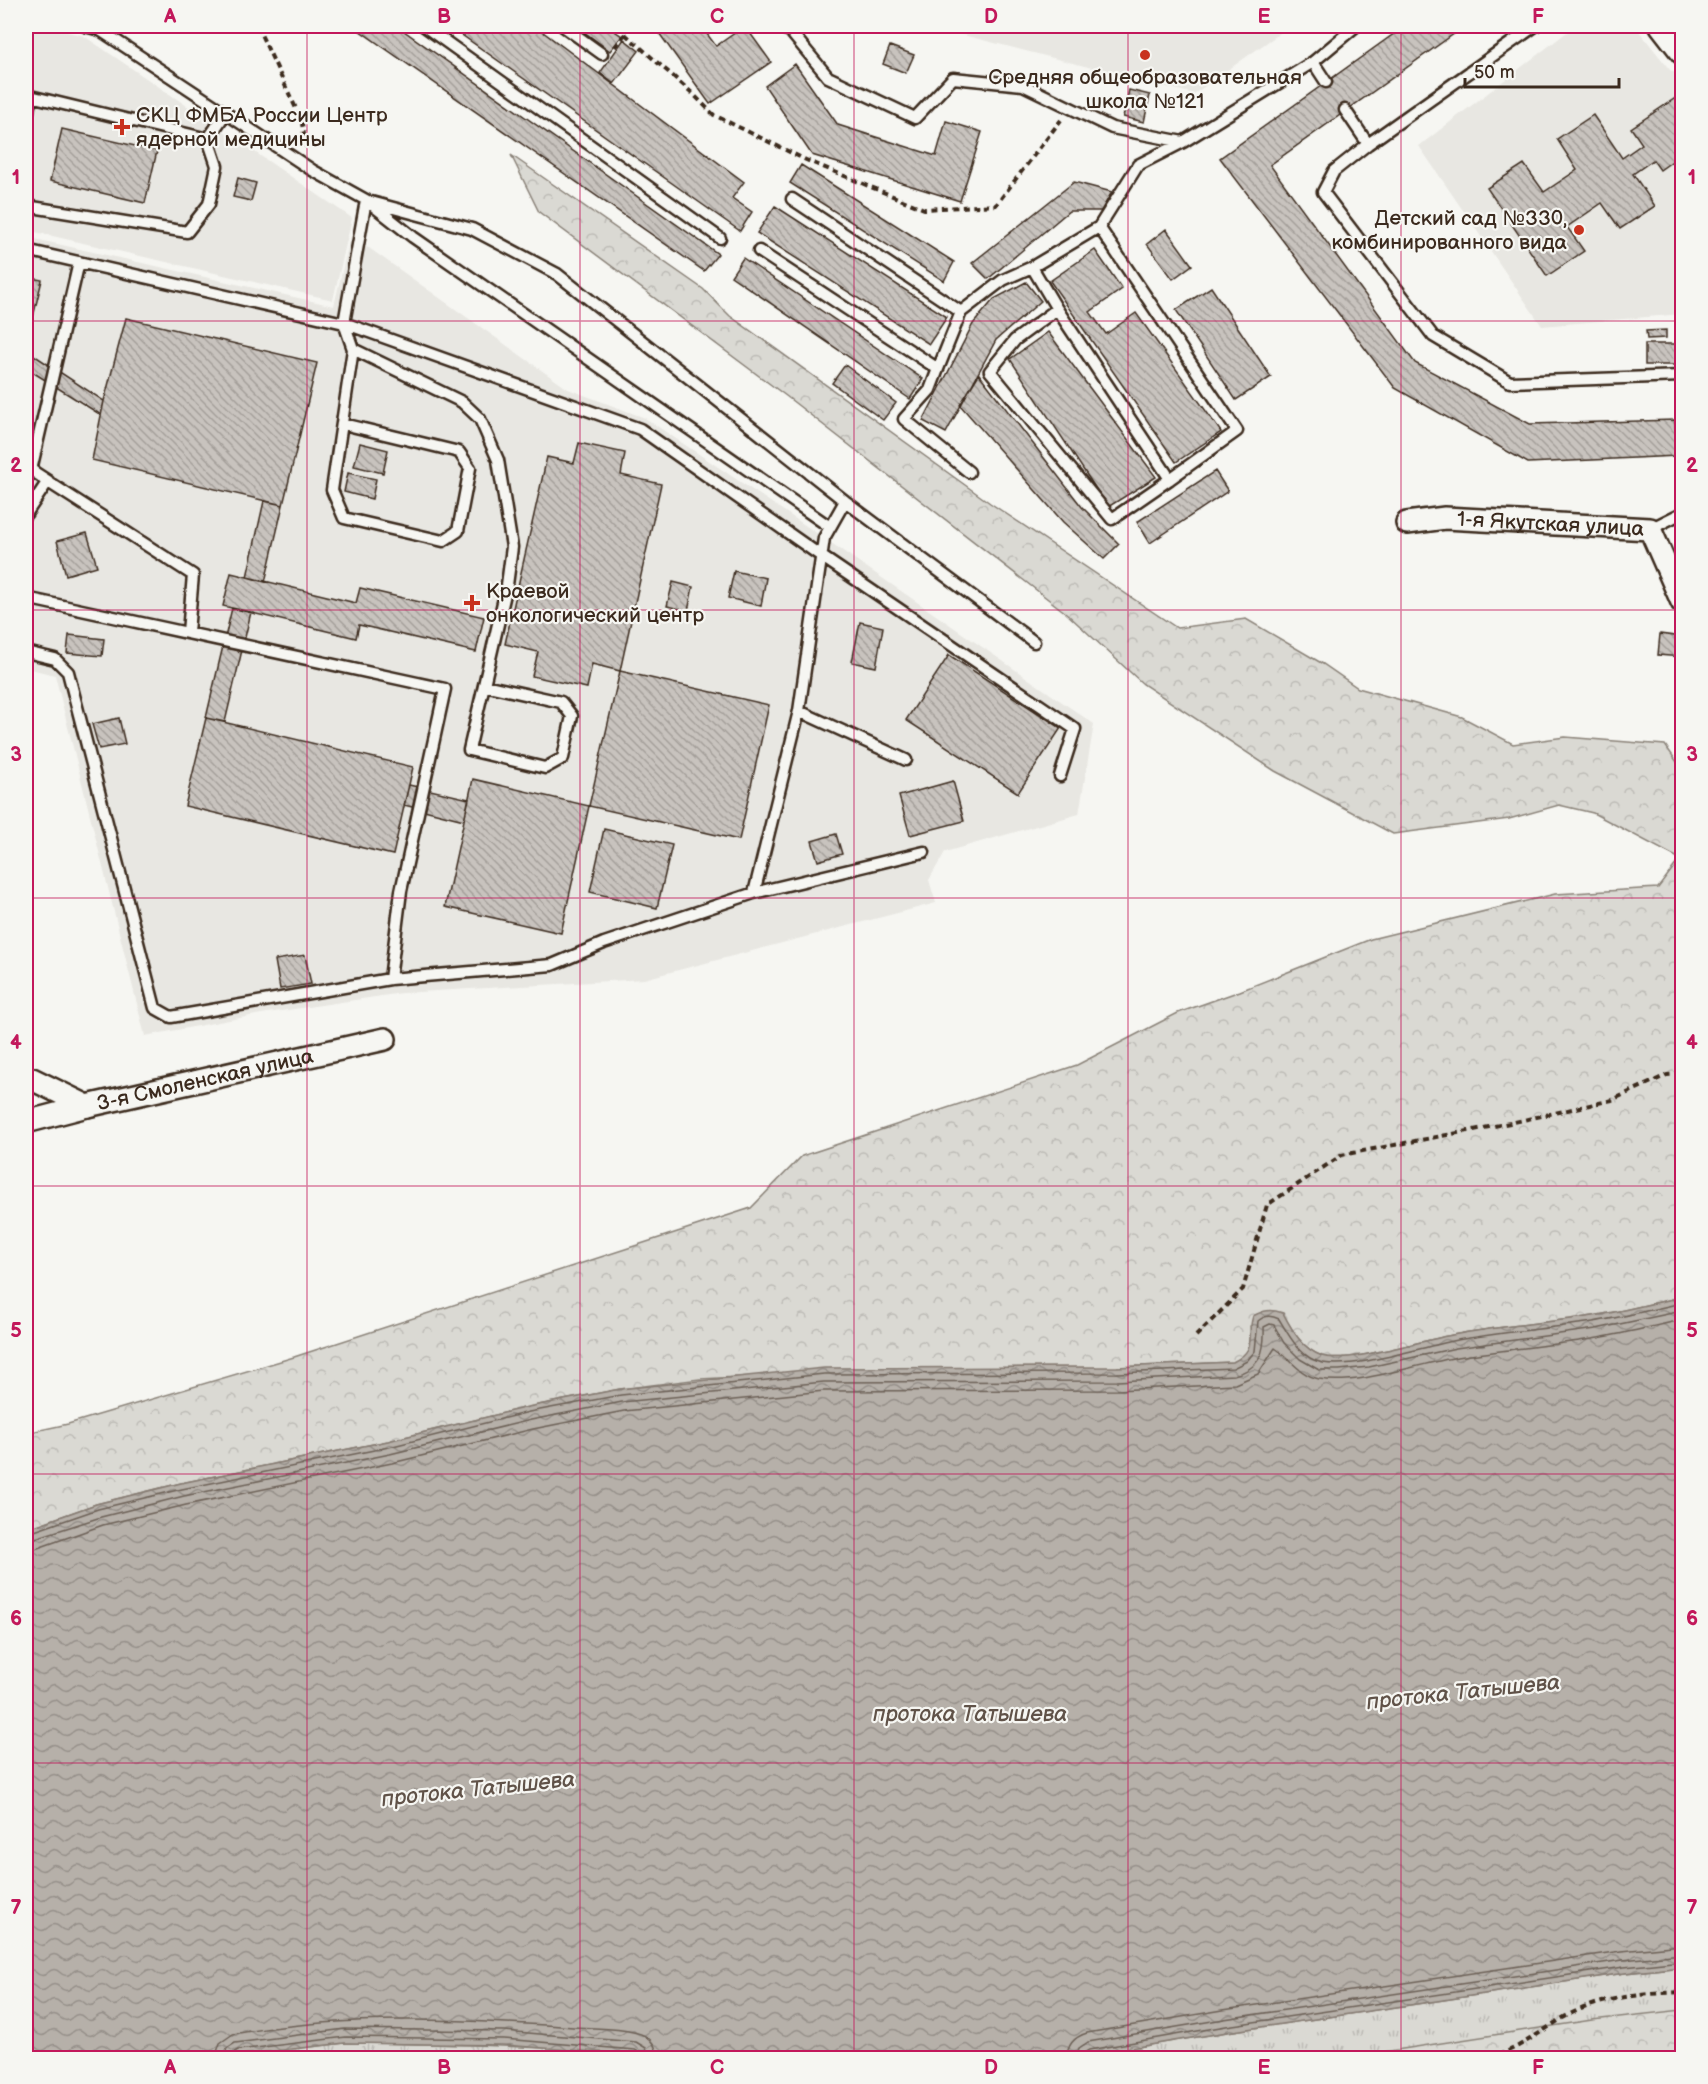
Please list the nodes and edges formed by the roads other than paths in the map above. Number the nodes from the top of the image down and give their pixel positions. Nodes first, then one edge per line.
1 (85, 26) edge
2 (424, 26) edge
3 (563, 26) edge
4 (777, 26) edge
5 (1356, 26) edge
6 (1535, 26) edge
7 (1661, 26) edge
8 (1683, 53) edge
9 (602, 54) road end
10 (1313, 62) junction
11 (1326, 82) dead end
12 (28, 96) edge
13 (1346, 110) dead end
14 (225, 114) junction
15 (26, 121) edge
16 (207, 139) junction
17 (1183, 142) junction
18 (1368, 144) junction
19 (366, 200) junction
20 (792, 200) dead end
21 (26, 206) edge
22 (1099, 227) junction
23 (720, 238) dead end
24 (26, 250) edge
25 (759, 251) dead end
26 (79, 262) junction
27 (1032, 267) junction
28 (1057, 309) junction
29 (961, 312) junction
30 (344, 323) junction
31 (353, 349) junction
32 (938, 369) junction
33 (1683, 376) edge
34 (343, 424) junction
35 (28, 470) edge
36 (969, 472) dead end
37 (1170, 478) junction
38 (48, 481) junction
39 (845, 501) junction
40 (1683, 513) edge
41 (26, 514) edge
42 (1407, 524) dead end
43 (830, 527) junction
44 (1650, 529) junction
45 (821, 556) junction
46 (26, 598) edge
47 (1683, 602) edge
48 (188, 632) junction
49 (1034, 642) dead end
50 (26, 652) edge
51 (484, 685) junction
52 (799, 711) junction
53 (906, 760) dead end
54 (1060, 776) dead end
55 (924, 852) dead end
56 (754, 893) junction
57 (390, 979) junction
58 (385, 1039) dead end
59 (26, 1078) edge
60 (87, 1106) junction
61 (26, 1122) edge

1 - 14 lane
2 - 23 lane
3 - 9 lane
4 - 17 lane
5 - 10 lane
6 - 18 lane
7 - 8 street
10 - 11 lane
10 - 17 lane
12 - 15 lane
12 - 16 lane
13 - 18 lane
14 - 16 lane
14 - 19 lane
16 - 21 lane
17 - 22 lane
18 - 33 lane
19 - 30 lane
19 - 39 lane
19 - 43 lane
20 - 29 lane
22 - 27 lane
22 - 37 lane
24 - 26 lane
25 - 32 lane
26 - 30 lane
26 - 35 lane
27 - 28 lane
27 - 29 lane
28 - 37 lane
28 - 37 lane
29 - 32 lane
30 - 31 lane
30 - 45 lane
31 - 34 lane
31 - 51 lane
32 - 36 lane
34 - 34 lane
35 - 38 lane
38 - 41 lane
38 - 48 lane
39 - 43 lane
39 - 49 lane
40 - 44 lane
42 - 44 street, 1-я Якутская улица
43 - 45 lane
44 - 47 street, 1-я Якутская улица
45 - 52 lane
45 - 54 lane
46 - 48 lane
48 - 57 lane
50 - 57 lane
51 - 51 lane
52 - 53 lane
52 - 56 lane
55 - 56 lane
56 - 57 lane
58 - 60 street, 3-я Смоленская улица
59 - 60 street
60 - 61 street, 3-я Смоленская улица

